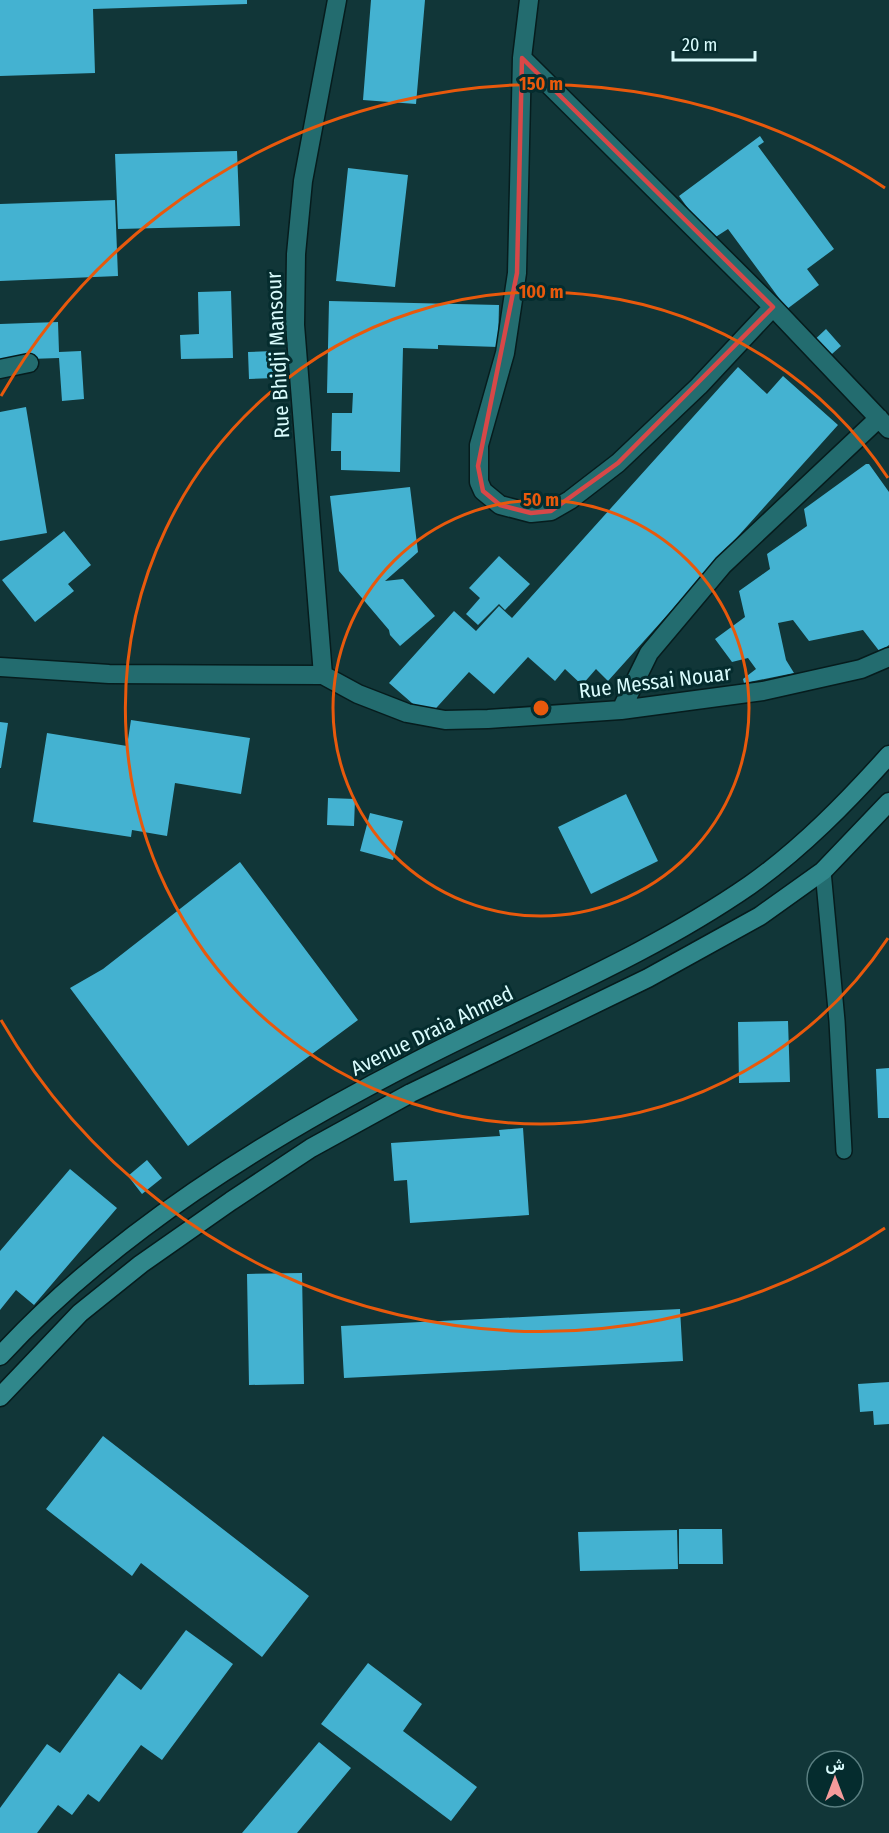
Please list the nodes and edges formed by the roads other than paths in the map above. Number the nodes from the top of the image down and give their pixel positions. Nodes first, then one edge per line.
1 (337, 0) edge
2 (529, 0) edge
3 (522, 58) junction
4 (773, 307) junction
5 (29, 363) dead end
6 (0, 369) edge
7 (884, 424) edge
8 (889, 657) edge
9 (0, 668) edge
10 (323, 675) junction
11 (621, 710) junction
12 (889, 755) edge
13 (889, 802) edge
14 (823, 871) junction
15 (526, 1010) junction
16 (537, 1030) junction
17 (844, 1151) dead end
18 (0, 1356) edge
19 (0, 1397) edge

1 - 10 street, Rue Bhidji Mansour
2 - 3 street
3 - 4 street
3 - 4 street
4 - 7 street
5 - 6 street
7 - 11 street
8 - 11 street, Rue Messai Nouar
9 - 10 street
10 - 11 street, Rue Messai Nouar
12 - 15 street, Avenue Draia Ahmed
13 - 14 street
14 - 16 street
14 - 17 lane
15 - 16 street
15 - 18 street, Avenue Draia Ahmed
16 - 19 street

